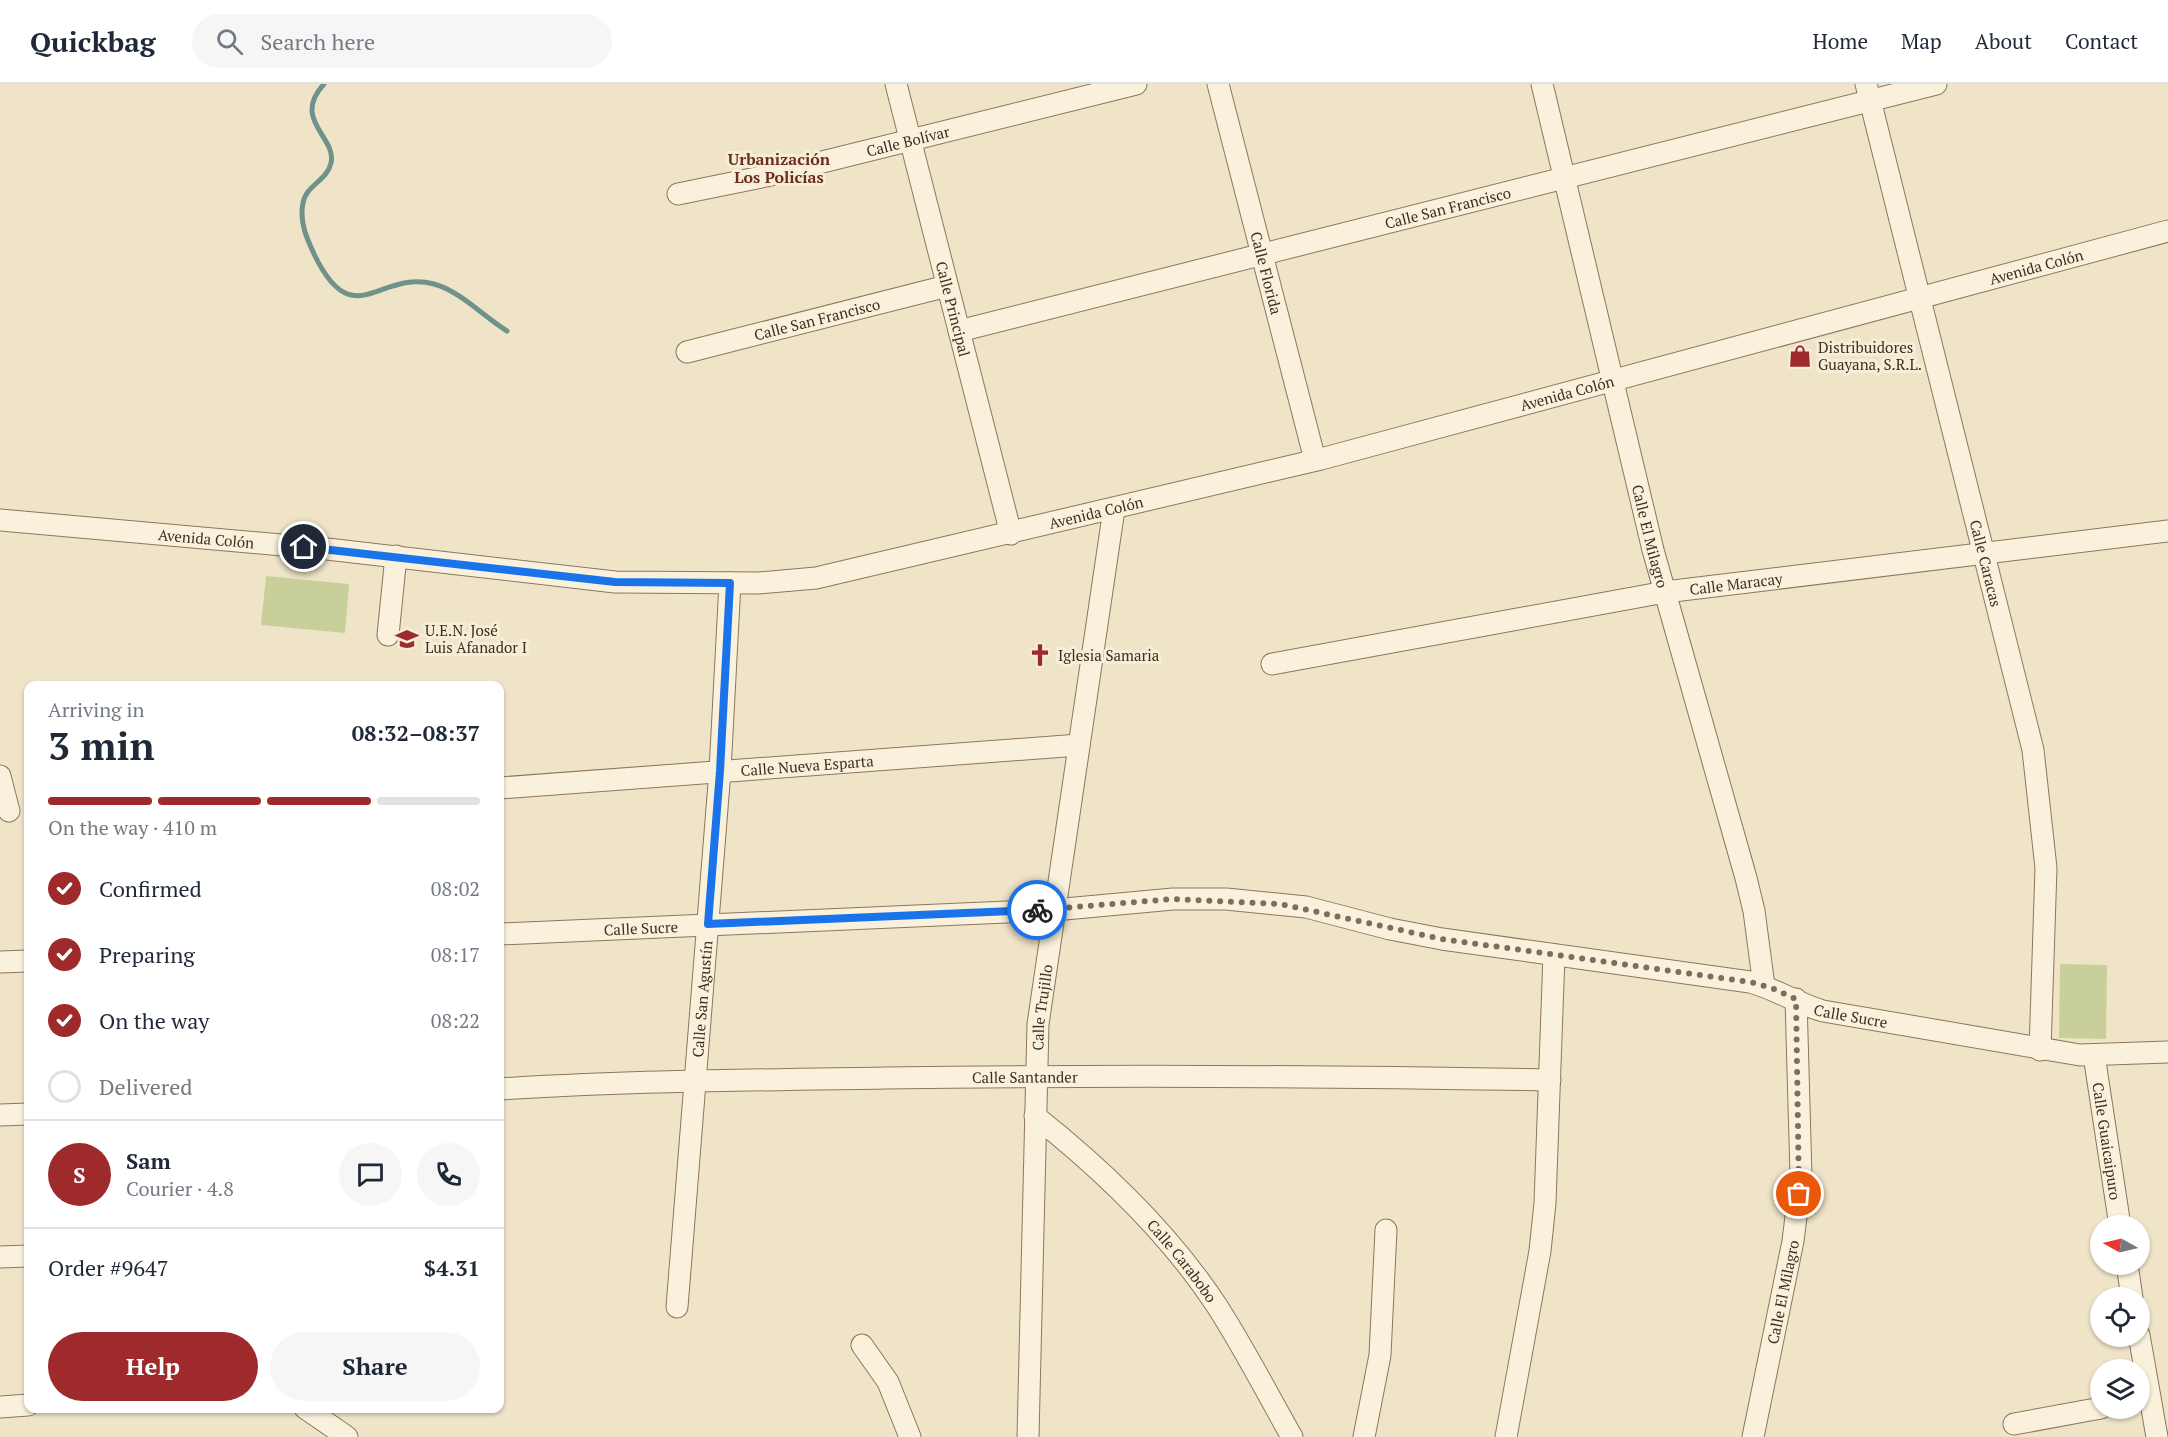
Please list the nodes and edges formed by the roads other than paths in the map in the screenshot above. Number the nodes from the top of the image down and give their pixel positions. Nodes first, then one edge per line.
1 (896, 84) edge
2 (1136, 84) edge
3 (1218, 84) edge
4 (1542, 84) edge
5 (1936, 84) edge
6 (1868, 92) edge
7 (910, 139) junction
8 (1565, 177) junction
9 (678, 194) dead end
10 (2168, 231) edge
11 (1262, 252) junction
12 (947, 286) junction
13 (1920, 298) junction
14 (959, 331) junction
15 (687, 352) dead end
16 (1611, 381) junction
17 (1315, 460) junction
18 (1114, 509) junction
19 (0, 520) edge
20 (2168, 531) edge
21 (1011, 534) junction
22 (1986, 554) junction
23 (396, 556) junction
24 (730, 583) junction
25 (1665, 591) junction
26 (388, 635) dead end
27 (1272, 663) dead end
28 (1079, 745) junction
29 (720, 771) junction
30 (0, 776) edge
31 (504, 788) edge
32 (13, 811) edge
33 (1054, 910) junction
34 (708, 924) junction
35 (504, 934) edge
36 (1554, 955) junction
37 (24, 961) edge
38 (0, 962) edge
39 (1764, 986) junction
40 (1796, 999) junction
41 (2040, 1050) junction
42 (2168, 1052) edge
43 (2094, 1055) junction
44 (1035, 1076) junction
45 (696, 1080) junction
46 (1550, 1080) junction
47 (504, 1089) edge
48 (24, 1114) edge
49 (0, 1115) edge
50 (1035, 1116) junction
51 (2118, 1215) edge
52 (1386, 1230) dead end
53 (24, 1256) edge
54 (0, 1257) edge
55 (677, 1307) dead end
56 (862, 1345) dead end
57 (24, 1405) edge
58 (0, 1407) edge
59 (2090, 1410) edge
60 (312, 1413) edge
61 (2150, 1416) edge
62 (2014, 1424) dead end
63 (346, 1437) edge
64 (909, 1437) edge
65 (1028, 1437) edge
66 (1292, 1437) edge
67 (1364, 1437) edge
68 (1506, 1437) edge
69 (1753, 1437) edge
70 (2157, 1437) edge

1 - 7 street, Calle Principal
2 - 7 street, Calle Bolívar
3 - 11 street, Calle Florida
4 - 8 street, Calle El Milagro
5 - 6 street, Calle San Francisco
6 - 8 street, Calle San Francisco
6 - 13 street, Calle Caracas
7 - 9 street, Calle Bolívar
7 - 12 street, Calle Principal
8 - 11 street, Calle San Francisco
8 - 16 street, Calle El Milagro
10 - 13 street, Avenida Colón
11 - 14 street, Calle San Francisco
11 - 17 street, Calle Florida
12 - 14 street, Calle Principal
12 - 15 street, Calle San Francisco
13 - 16 street, Avenida Colón
13 - 22 street, Calle Caracas
14 - 21 street, Calle Principal
16 - 17 street, Avenida Colón
16 - 25 street, Calle El Milagro
17 - 18 street, Avenida Colón
18 - 21 street, Avenida Colón
18 - 28 street, Calle Trujillo
19 - 23 street, Avenida Colón
20 - 22 street, Calle Maracay
21 - 24 street, Avenida Colón
22 - 25 street, Calle Maracay
22 - 41 street, Calle Caracas
23 - 24 street, Avenida Colón
23 - 26 street
24 - 29 street, Calle San Agustín
25 - 27 street, Calle Maracay
25 - 39 street, Calle El Milagro
28 - 29 street, Calle Nueva Esparta
28 - 33 street, Calle Trujillo
29 - 31 street, Calle Nueva Esparta
29 - 34 street, Calle San Agustín
30 - 32 street
33 - 34 street, Calle Sucre
33 - 36 street, Calle Sucre
33 - 44 street, Calle Trujillo
34 - 35 street, Calle Sucre
34 - 45 street, Calle San Agustín
36 - 39 street, Calle Sucre
36 - 46 street
37 - 38 street
39 - 40 street, Calle Sucre
40 - 41 street, Calle Sucre
40 - 69 street, Calle El Milagro
41 - 43 street, Calle Sucre
42 - 43 street, Calle Sucre
43 - 51 street, Calle Guaicaipuro
44 - 45 street, Calle Santander
44 - 46 street, Calle Santander
44 - 50 street, Calle Trujillo
45 - 47 street, Calle Santander
45 - 55 street, Calle San Agustín
46 - 68 street
48 - 49 street
50 - 65 street, Calle Trujillo
50 - 66 street, Calle Carabobo
52 - 67 street
53 - 54 street
56 - 64 street
57 - 58 street
59 - 62 street
60 - 63 street
61 - 70 street

